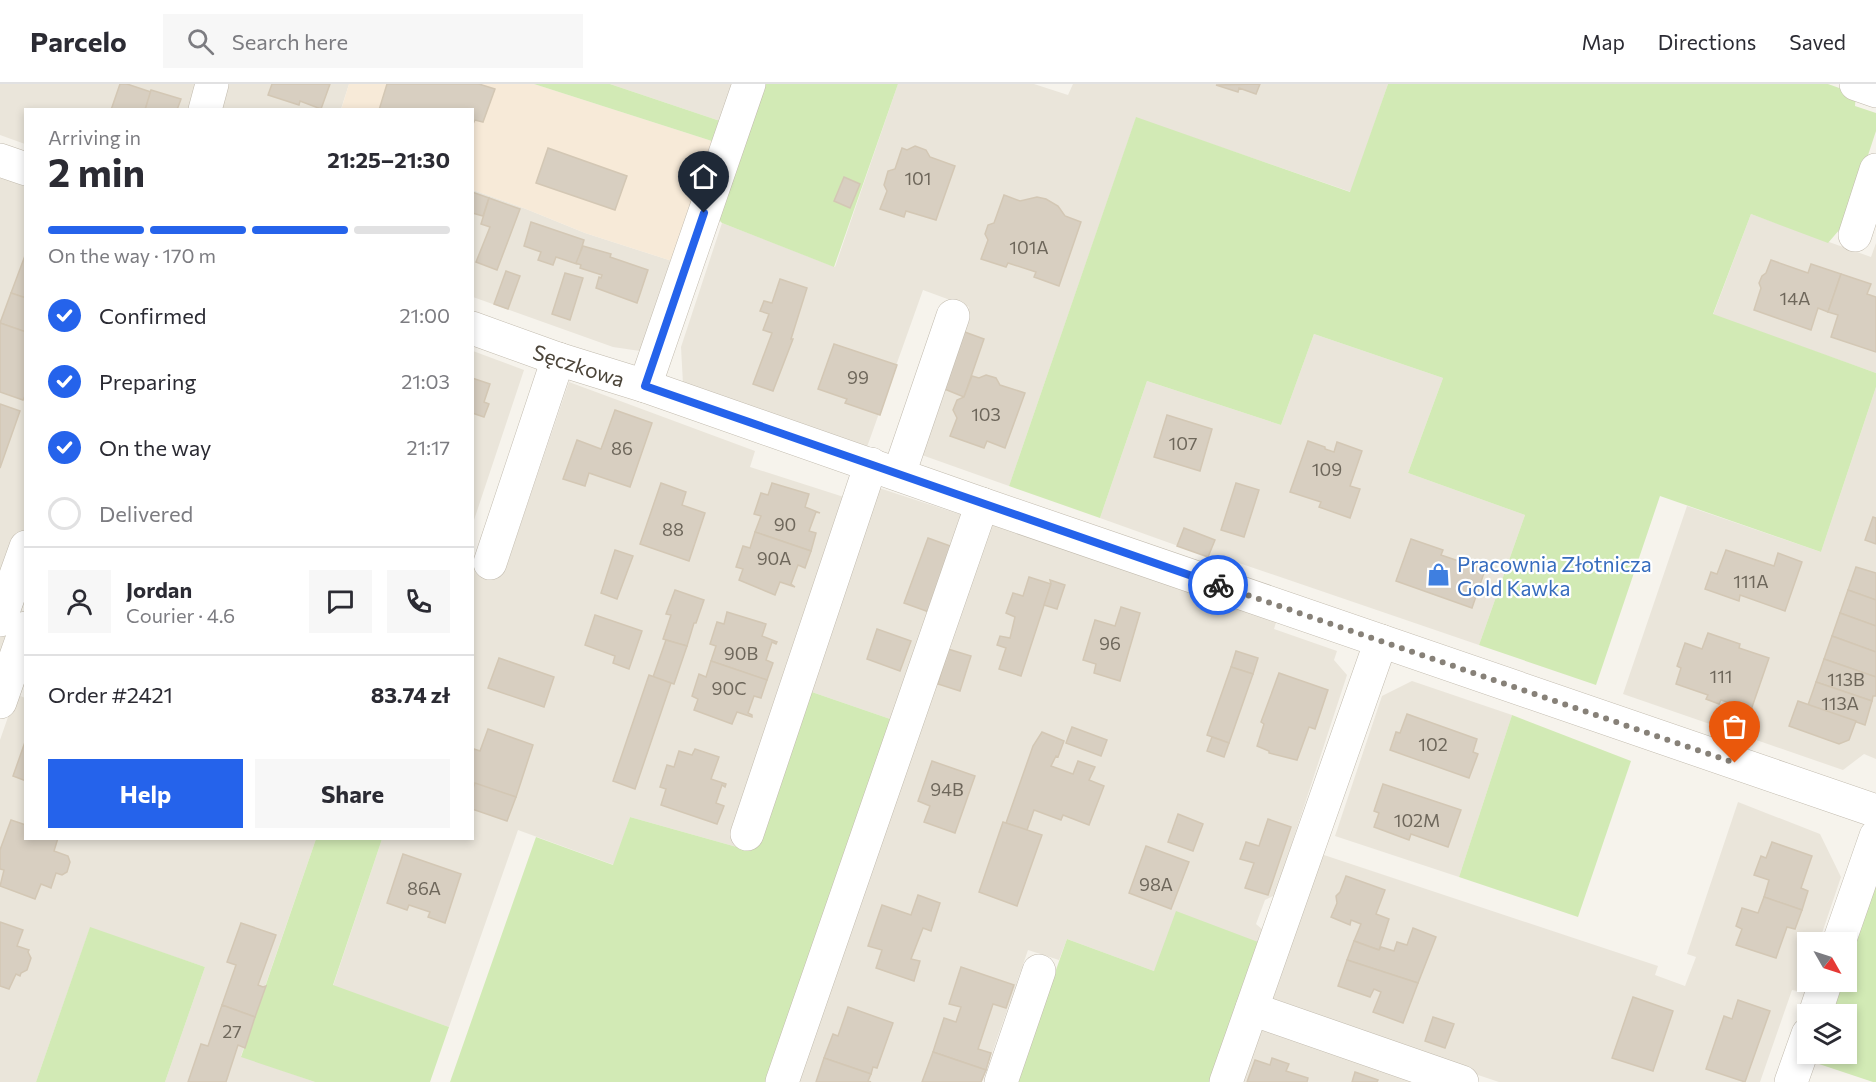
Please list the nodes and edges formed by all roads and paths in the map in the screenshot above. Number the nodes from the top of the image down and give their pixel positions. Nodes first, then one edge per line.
1 (212, 84) edge
2 (749, 84) edge
3 (1856, 84) edge
4 (1876, 91) edge
5 (206, 108) edge
6 (0, 160) edge
7 (24, 168) edge
8 (1876, 170) edge
9 (1855, 235) dead end
10 (953, 316) dead end
11 (474, 329) edge
12 (558, 359) junction
13 (645, 386) junction
14 (885, 469) junction
15 (982, 504) junction
16 (24, 553) edge
17 (490, 563) dead end
18 (0, 620) edge
19 (24, 634) edge
20 (1381, 641) junction
21 (0, 702) edge
22 (1876, 811) edge
23 (747, 834) dead end
24 (1876, 836) edge
25 (1842, 932) edge
26 (1039, 971) dead end
27 (1252, 1010) junction
28 (1797, 1064) edge
29 (782, 1082) edge
30 (1001, 1082) edge
31 (1226, 1082) edge
32 (1462, 1082) edge
33 (1791, 1082) edge

1 - 5 street
2 - 13 street
3 - 4 street
6 - 7 street
8 - 9 street
10 - 14 street
11 - 12 street, Sęczkowa
12 - 13 street, Sęczkowa
12 - 17 street
13 - 14 street, Sęczkowa
14 - 15 street, Sęczkowa
14 - 23 street
15 - 20 street, Sęczkowa
15 - 29 street
16 - 18 street
19 - 21 street
20 - 22 street, Sęczkowa
20 - 27 street
24 - 25 street
26 - 30 street
27 - 31 street
27 - 32 street
28 - 33 street

